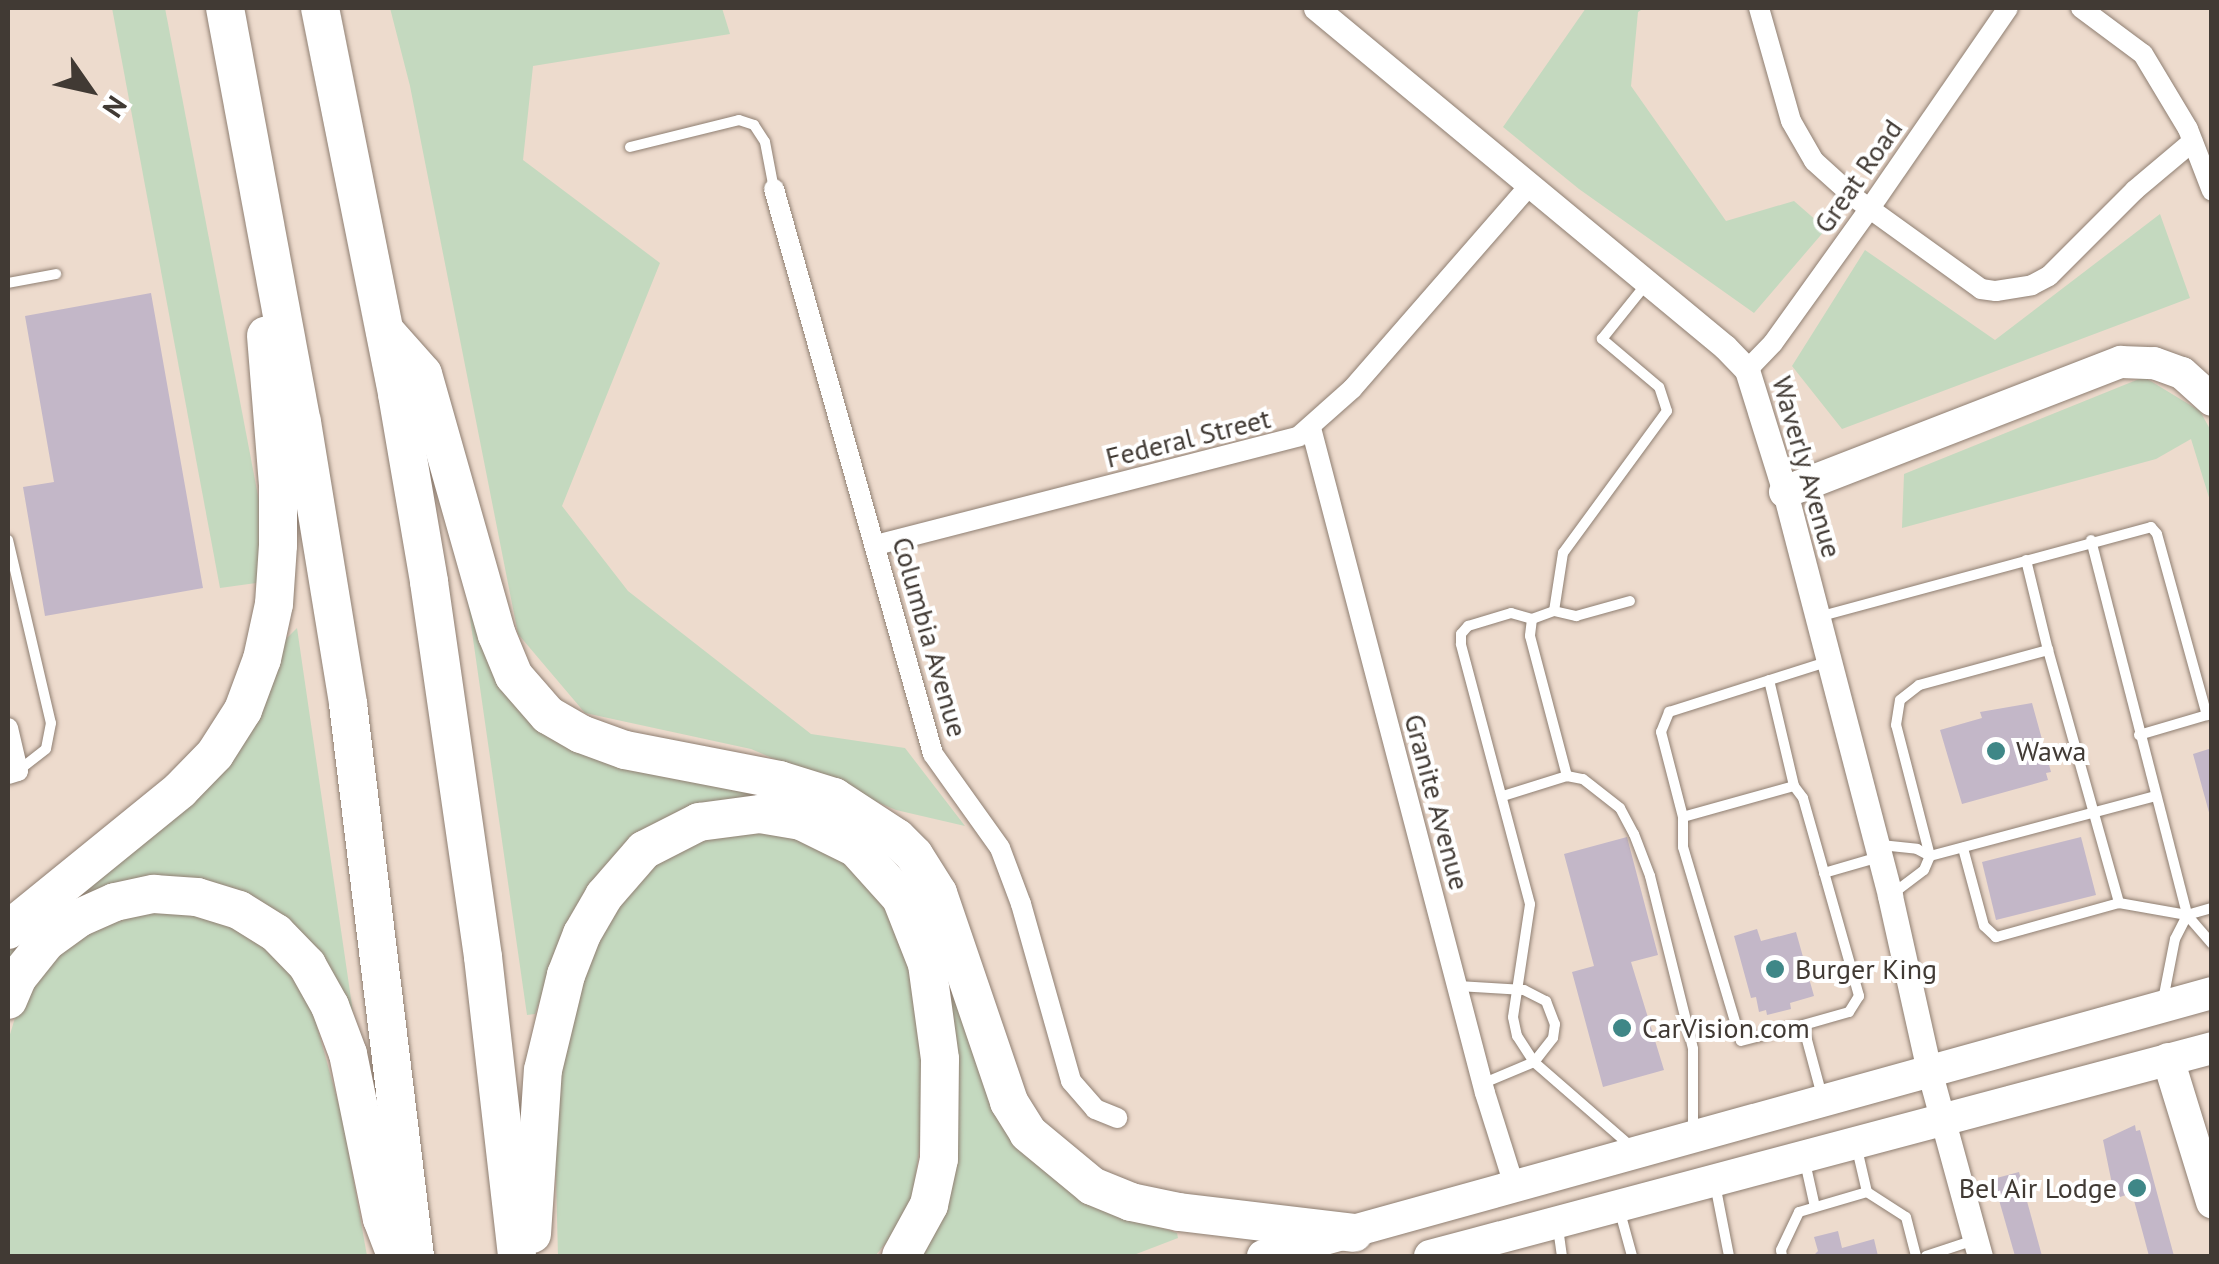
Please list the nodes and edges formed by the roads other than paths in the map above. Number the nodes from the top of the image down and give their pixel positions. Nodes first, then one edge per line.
1 (225, 8) edge
2 (320, 8) edge
3 (1316, 8) edge
4 (1759, 8) edge
5 (2008, 8) edge
6 (2081, 8) edge
7 (250, 128) junction
8 (2192, 142) junction
9 (630, 147) dead end
10 (1529, 186) junction
11 (774, 189) joint
12 (2212, 191) edge
13 (1870, 208) junction
14 (56, 274) dead end
15 (8, 283) edge
16 (1647, 283) junction
17 (386, 331) junction
18 (1747, 370) junction
19 (2212, 400) edge
20 (1311, 428) junction
21 (1785, 492) junction
22 (8, 540) edge
23 (2092, 540) junction
24 (876, 545) junction
25 (2026, 560) junction
26 (1630, 601) dead end
27 (1554, 610) junction
28 (1817, 617) junction
29 (1532, 619) junction
30 (2048, 650) junction
31 (1828, 662) junction
32 (1769, 680) junction
33 (2210, 712) edge
34 (8, 728) edge
35 (2139, 735) junction
36 (13, 772) edge
37 (1566, 776) junction
38 (1794, 786) junction
39 (1503, 796) junction
40 (2156, 796) junction
41 (2094, 814) junction
42 (1682, 818) junction
43 (1962, 848) junction
44 (1877, 850) junction
45 (1930, 856) junction
46 (1824, 873) junction
47 (1890, 896) junction
48 (2119, 904) junction
49 (2212, 908) edge
50 (2187, 915) junction
51 (8, 930) edge
52 (2212, 944) edge
53 (1457, 986) junction
54 (1515, 989) junction
55 (2212, 992) edge
56 (8, 1000) edge
57 (2162, 1006) junction
58 (1803, 1025) junction
59 (2212, 1048) edge
60 (2168, 1059) junction
61 (1534, 1062) junction
62 (1928, 1070) junction
63 (1483, 1084) junction
64 (1823, 1102) junction
65 (1117, 1118) dead end
66 (1942, 1119) junction
67 (1693, 1140) junction
68 (1855, 1142) junction
69 (1641, 1155) junction
70 (1803, 1156) junction
71 (1714, 1180) junction
72 (1516, 1188) junction
73 (1867, 1192) junction
74 (2211, 1197) edge
75 (1618, 1206) junction
76 (1815, 1207) junction
77 (1557, 1221) junction
78 (1354, 1233) junction
79 (1978, 1248) edge
80 (396, 1256) edge
81 (416, 1256) edge
82 (517, 1256) edge
83 (531, 1256) edge
84 (900, 1256) edge
85 (1264, 1256) edge
86 (1430, 1256) edge
87 (1562, 1256) edge
88 (1632, 1256) edge
89 (1729, 1256) edge
90 (1782, 1256) edge
91 (1916, 1256) edge
92 (1926, 1256) edge

1 - 7 highway
2 - 17 highway
3 - 10 street, Waverly Avenue
4 - 13 street
5 - 13 street, Great Road
6 - 8 street
7 - 51 highway
7 - 81 highway
8 - 12 street
8 - 13 street
9 - 11 lane
10 - 16 street, Waverly Avenue
10 - 20 street, Federal Street
11 - 24 street, Columbia Avenue
13 - 18 street, Great Road
14 - 15 lane
16 - 18 street, Waverly Avenue
16 - 27 lane
17 - 78 highway
17 - 82 highway
18 - 21 street, Waverly Avenue
19 - 21 main road
20 - 24 street, Federal Street
20 - 53 street, Granite Avenue
21 - 28 street, Waverly Avenue
22 - 36 lane
23 - 25 lane
23 - 33 lane
23 - 35 lane
24 - 65 street, Columbia Avenue
25 - 28 lane
25 - 30 lane
26 - 27 lane
27 - 29 lane
28 - 31 street, Waverly Avenue
29 - 37 lane
29 - 39 lane
30 - 41 lane
30 - 45 lane
31 - 32 lane
31 - 44 street, Waverly Avenue
32 - 38 lane
32 - 42 lane
33 - 35 lane
34 - 36 street
35 - 40 lane
37 - 39 lane
37 - 67 lane
38 - 42 lane
38 - 46 lane
39 - 54 lane
40 - 41 lane
40 - 50 lane
41 - 43 lane
41 - 48 lane
42 - 58 lane
43 - 45 lane
43 - 48 lane
44 - 45 lane
44 - 46 lane
44 - 47 street, Waverly Avenue
45 - 47 lane
46 - 58 lane
47 - 62 street, Waverly Avenue
48 - 50 lane
49 - 50 lane
50 - 52 lane
50 - 57 lane
53 - 54 lane
53 - 63 street, Granite Avenue
54 - 61 lane
54 - 61 lane
55 - 57 main road
56 - 80 highway
57 - 62 main road
58 - 64 lane
59 - 60 main road
60 - 66 main road
60 - 74 main road
61 - 63 lane
61 - 69 lane
62 - 64 main road
62 - 66 street, Waverly Avenue
63 - 72 street, Granite Avenue
64 - 67 main road
66 - 68 main road
66 - 79 street, Waverly Avenue
67 - 69 main road
68 - 70 main road
68 - 73 lane
69 - 72 main road
70 - 71 main road
70 - 76 lane
71 - 75 main road
71 - 89 lane
72 - 78 main road
73 - 76 lane
73 - 91 lane
75 - 77 main road
75 - 88 lane
76 - 90 lane
77 - 86 main road
77 - 87 lane
78 - 85 main road
79 - 92 lane
83 - 84 highway

